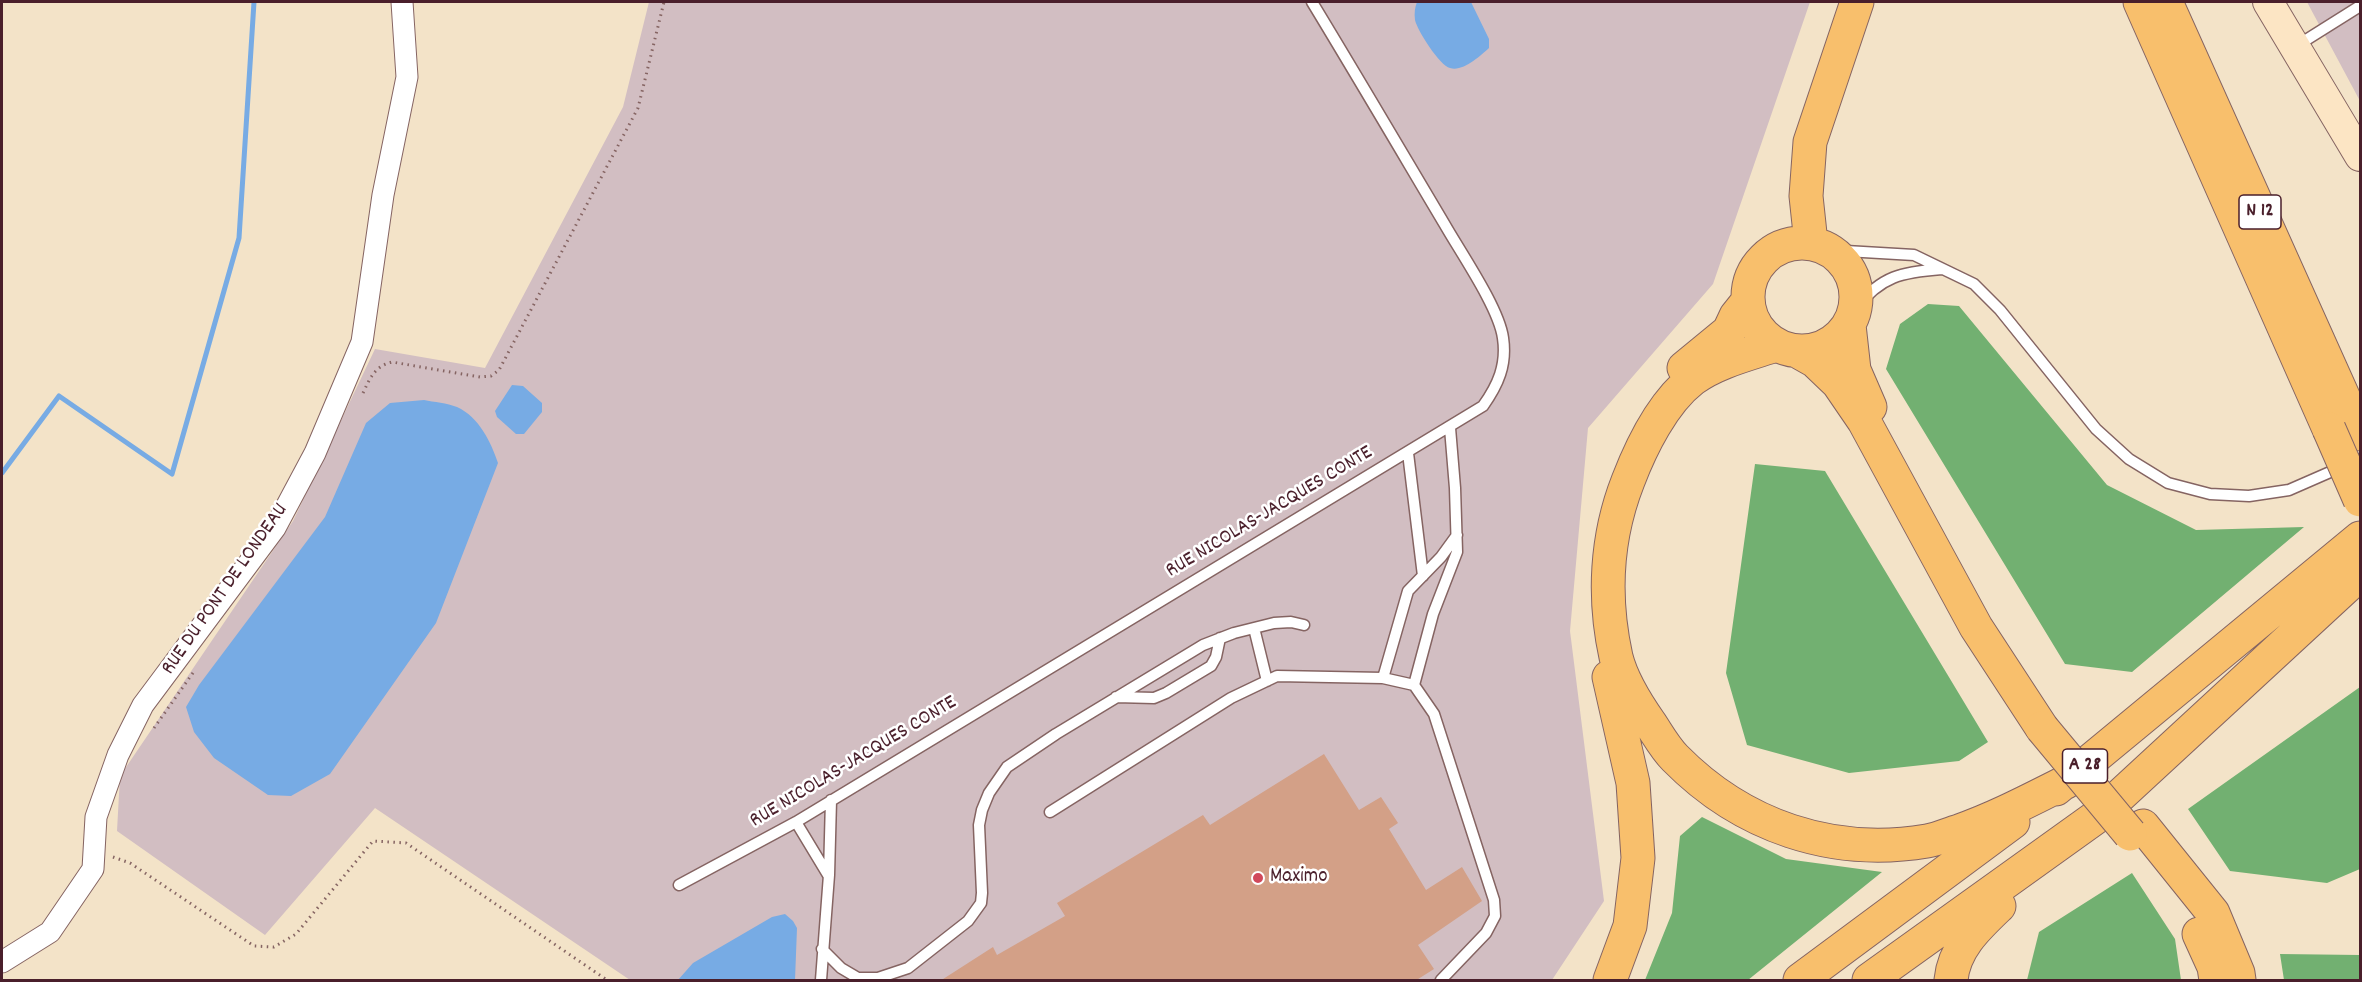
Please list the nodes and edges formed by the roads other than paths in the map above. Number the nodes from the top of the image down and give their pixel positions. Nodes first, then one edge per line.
1 (402, 2) edge
2 (1312, 2) edge
3 (2140, 2) edge
4 (2166, 2) edge
5 (2268, 2) edge
6 (2357, 2) edge
7 (2360, 7) edge
8 (1853, 14) edge
9 (2295, 47) junction
10 (2361, 156) edge
11 (1820, 247) junction
12 (1774, 251) junction
13 (1945, 269) junction
14 (1748, 301) junction
15 (1852, 317) junction
16 (1787, 348) junction
17 (1450, 428) junction
18 (2348, 428) edge
19 (1408, 453) junction
20 (2361, 459) edge
21 (2361, 500) edge
22 (1457, 535) junction
23 (2361, 538) edge
24 (2361, 574) edge
25 (1423, 576) junction
26 (1304, 625) dead end
27 (1254, 628) junction
28 (1220, 638) junction
29 (1383, 678) junction
30 (1267, 681) junction
31 (1414, 685) junction
32 (1116, 697) junction
33 (2051, 723) junction
34 (2066, 782) junction
35 (831, 800) junction
36 (1050, 812) dead end
37 (2098, 815) junction
38 (796, 822) junction
39 (2137, 830) junction
40 (829, 875) junction
41 (679, 885) dead end
42 (822, 949) junction
43 (2, 962) edge
44 (851, 977) edge
45 (821, 981) edge
46 (1442, 981) edge
47 (1610, 981) edge
48 (1800, 981) edge
49 (1869, 981) edge
50 (1951, 981) edge
51 (2216, 981) edge
52 (2239, 981) edge

1 - 43 street, RUE DU PONT DE LONDEAU
2 - 17 lane, RUE NICOLAS-JACQUES CONTE
3 - 18 highway, N 12
4 - 18 highway, N 12
5 - 9 street
6 - 7 lane
7 - 9 lane
8 - 11 highway
8 - 12 highway
9 - 10 street
11 - 12 highway
11 - 13 lane
11 - 15 highway
12 - 14 highway
13 - 15 lane
13 - 20 lane
14 - 16 highway
14 - 47 highway
15 - 16 highway
15 - 33 highway
16 - 33 highway
16 - 34 highway
17 - 19 lane, RUE NICOLAS-JACQUES CONTE
17 - 22 lane
18 - 21 highway, N 12, bridge
19 - 25 lane
19 - 35 lane, RUE NICOLAS-JACQUES CONTE
22 - 25 lane
22 - 31 lane
23 - 34 highway, A 28
24 - 37 highway, A 28
25 - 29 lane
26 - 27 lane
27 - 28 lane
27 - 30 lane
28 - 32 lane
28 - 32 lane
29 - 30 lane
29 - 31 lane
30 - 36 lane
31 - 46 lane
32 - 44 lane
33 - 39 highway
34 - 48 highway, A 28
35 - 38 lane, RUE NICOLAS-JACQUES CONTE
35 - 40 lane
37 - 49 highway, A 28
37 - 50 highway
38 - 40 lane
38 - 41 lane, RUE NICOLAS-JACQUES CONTE
39 - 51 highway
39 - 52 highway
40 - 42 lane
42 - 44 lane
42 - 45 lane

